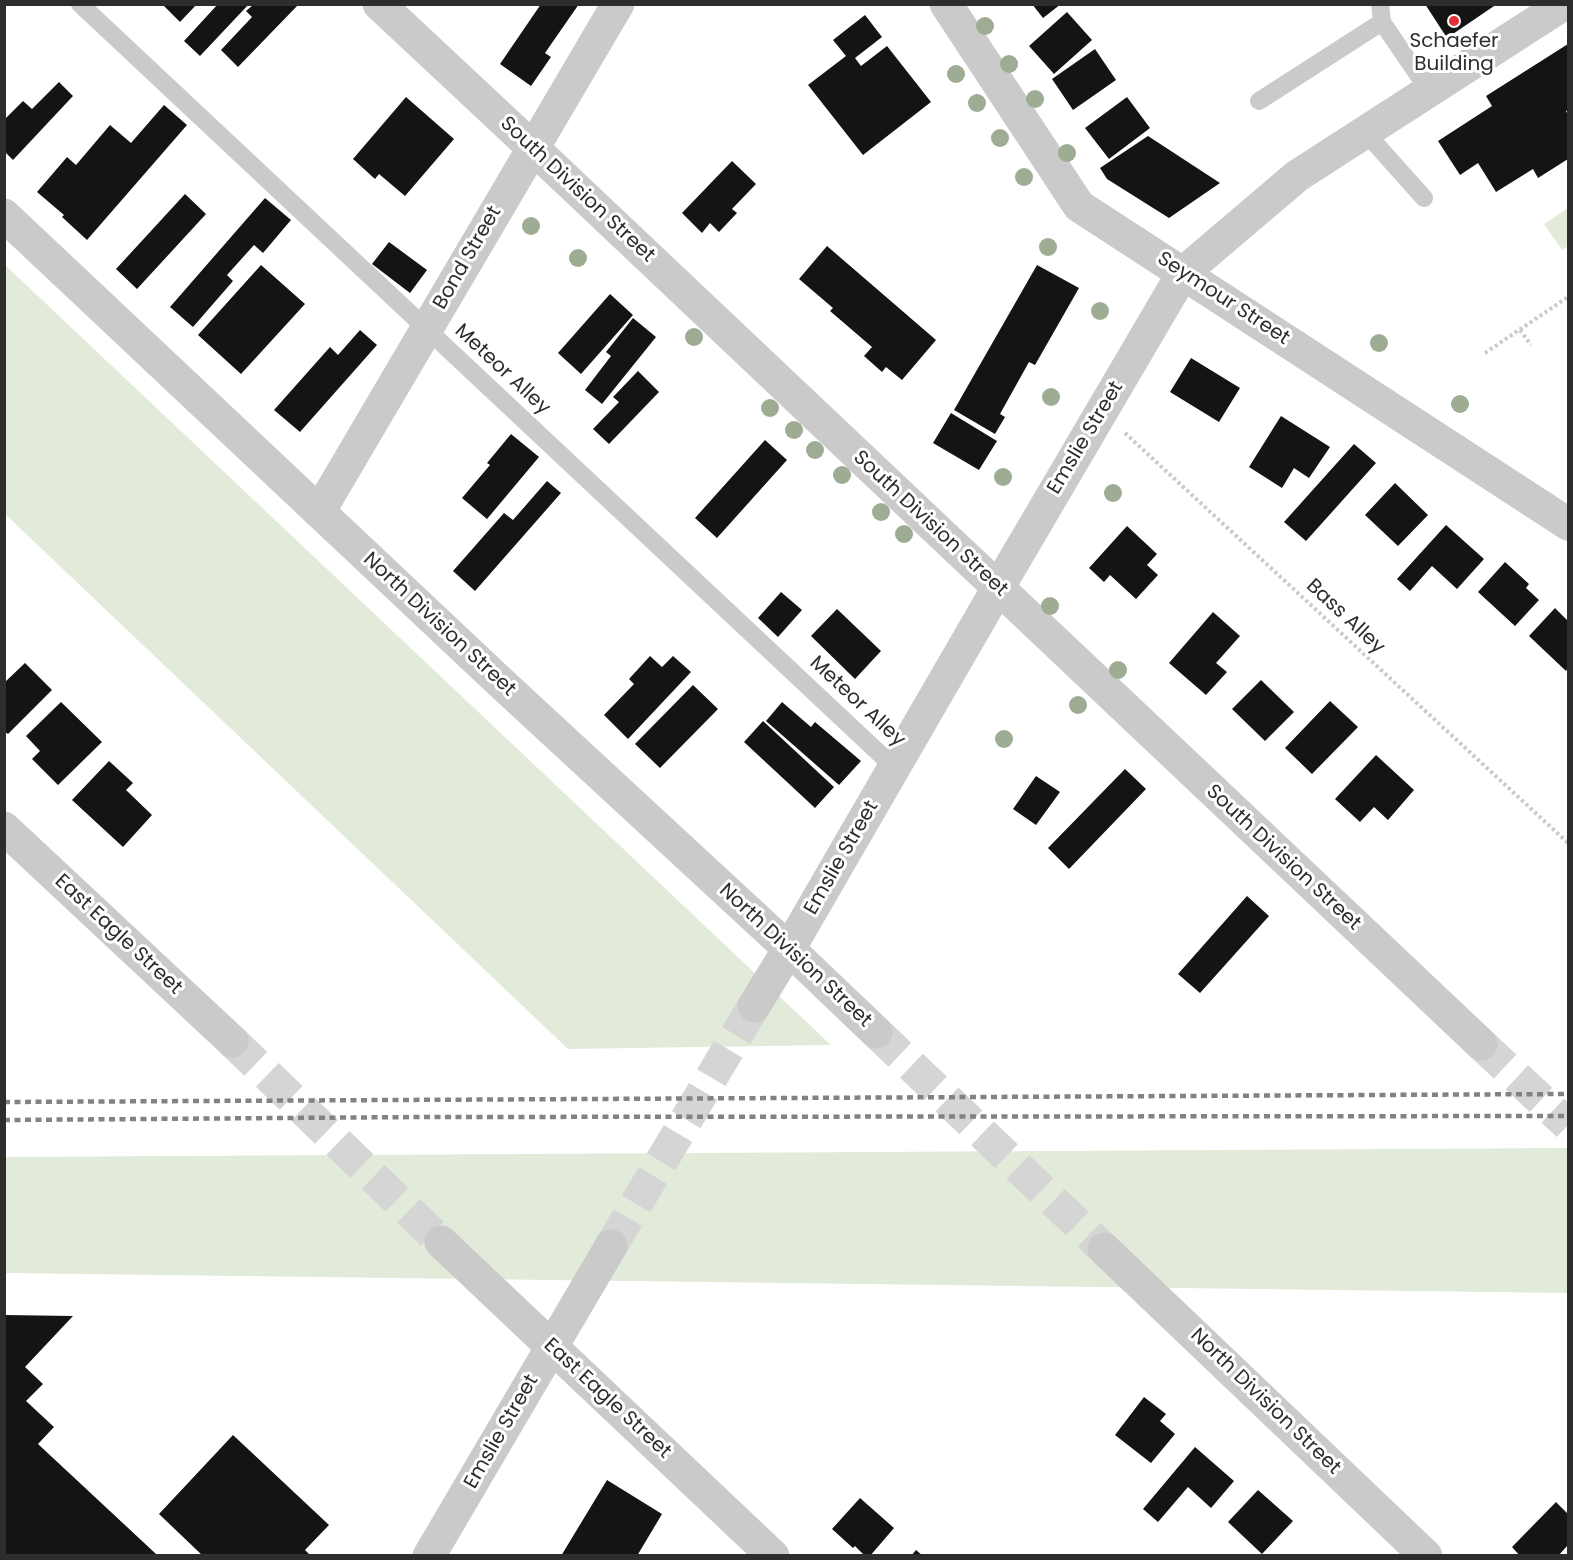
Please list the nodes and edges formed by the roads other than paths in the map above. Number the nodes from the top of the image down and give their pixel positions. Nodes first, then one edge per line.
1 (80, 4) edge
2 (379, 4) edge
3 (618, 4) edge
4 (946, 4) edge
5 (1564, 4) edge
6 (1381, 13) edge
7 (1429, 91) junction
8 (1259, 101) dead end
9 (1365, 132) junction
10 (533, 148) junction
11 (1424, 198) dead end
12 (4, 215) edge
13 (1183, 273) junction
14 (426, 330) junction
15 (1561, 510) edge
16 (319, 512) junction
17 (998, 588) junction
18 (895, 768) junction
19 (4, 828) edge
20 (789, 949) junction
21 (754, 1006) tunnel mouth
22 (876, 1032) tunnel mouth
23 (232, 1041) tunnel mouth
24 (1481, 1044) tunnel mouth
25 (441, 1242) tunnel mouth
26 (611, 1246) tunnel mouth
27 (1104, 1249) tunnel mouth
28 (552, 1346) junction
29 (429, 1556) edge
30 (773, 1556) edge
31 (1426, 1556) edge

1 - 14 lane, Meteor Alley
2 - 10 street, South Division Street
3 - 10 street, Bond Street
4 - 13 street, Seymour Street
5 - 7 street, Emslie Street
6 - 7 lane
6 - 8 lane
7 - 9 street, Emslie Street
9 - 11 lane
9 - 13 street, Emslie Street
10 - 14 street, Bond Street
10 - 17 street, South Division Street
12 - 16 street, North Division Street
13 - 15 street, Seymour Street
13 - 17 street, Emslie Street
14 - 16 street, Bond Street
14 - 18 lane, Meteor Alley
16 - 20 street, North Division Street
17 - 18 street, Emslie Street
17 - 24 street, South Division Street
18 - 20 street, Emslie Street
19 - 23 street, East Eagle Street
20 - 21 street, Emslie Street
20 - 22 street, North Division Street
25 - 28 street, East Eagle Street
26 - 28 street, Emslie Street
27 - 31 street, North Division Street
28 - 29 street, Emslie Street
28 - 30 street, East Eagle Street

